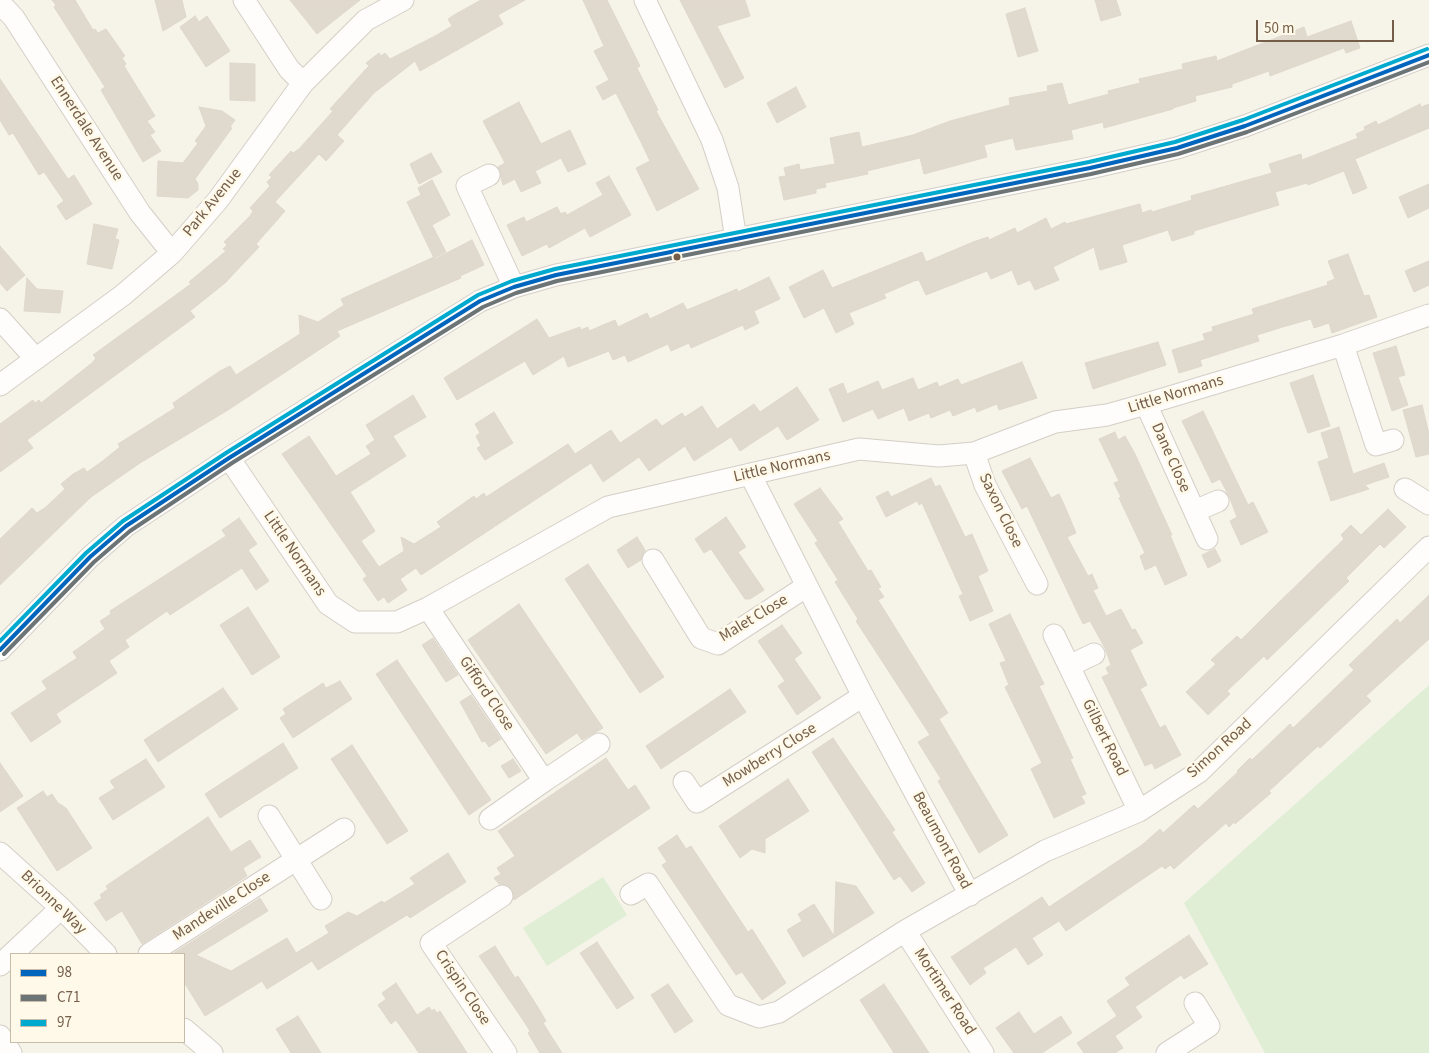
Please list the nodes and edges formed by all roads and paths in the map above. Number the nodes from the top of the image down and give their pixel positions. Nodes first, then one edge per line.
1 (244, 0) edge
2 (403, 0) edge
3 (645, 0) edge
4 (0, 4) edge
5 (1429, 55) edge
6 (303, 83) junction
7 (489, 175) dead end
8 (736, 240) junction
9 (172, 254) junction
10 (514, 287) junction
11 (1429, 315) edge
12 (0, 319) edge
13 (1342, 345) junction
14 (36, 359) junction
15 (0, 386) edge
16 (1146, 404) junction
17 (1393, 440) dead end
18 (974, 453) junction
19 (229, 458) junction
20 (750, 474) junction
21 (1405, 489) dead end
22 (1218, 500) dead end
23 (1429, 504) edge
24 (1194, 511) junction
25 (1207, 539) dead end
26 (1429, 548) edge
27 (653, 560) dead end
28 (1026, 576) dead end
29 (807, 586) junction
30 (428, 608) junction
31 (1054, 636) dead end
32 (0, 650) edge
33 (1094, 654) dead end
34 (1069, 666) junction
35 (863, 696) junction
36 (599, 744) dead end
37 (544, 781) junction
38 (684, 782) dead end
39 (1140, 811) junction
40 (268, 816) dead end
41 (490, 819) dead end
42 (344, 829) dead end
43 (0, 853) edge
44 (296, 860) junction
45 (631, 894) dead end
46 (970, 895) junction
47 (502, 896) dead end
48 (321, 900) dead end
49 (61, 908) junction
50 (905, 931) junction
51 (13, 953) edge
52 (105, 953) edge
53 (151, 953) edge
54 (10, 956) edge
55 (0, 965) edge
56 (1195, 1003) dead end
57 (185, 1030) edge
58 (212, 1053) edge
59 (506, 1053) edge
60 (984, 1053) edge
61 (1167, 1053) edge

1 - 6 street
2 - 6 street, Park Avenue
3 - 8 street
4 - 9 street, Ennerdale Avenue
5 - 8 street
6 - 9 street, Park Avenue
7 - 10 street
8 - 10 street
9 - 14 street, Park Avenue
10 - 19 street
11 - 13 street, Little Normans
12 - 14 street
13 - 16 street, Little Normans
13 - 17 street
14 - 15 street, Park Avenue
16 - 18 street, Little Normans
16 - 24 street, Dane Close
18 - 20 street, Little Normans
18 - 28 street, Saxon Close
19 - 30 street, Little Normans
19 - 32 street
20 - 29 street, Beaumont Road
20 - 30 street, Little Normans
21 - 23 street
22 - 24 street, Dane Close
24 - 25 street, Dane Close
26 - 39 street, Simon Road
27 - 29 street, Malet Close
29 - 35 street, Beaumont Road
30 - 37 street, Gifford Close
31 - 34 street, Gilbert Road
33 - 34 street
34 - 39 street, Gilbert Road
35 - 38 street, Mowberry Close
35 - 46 street, Beaumont Road
36 - 37 street
37 - 41 street
39 - 46 street, Simon Road
40 - 44 street
42 - 44 street, Mandeville Close
43 - 49 street, Brionne Way
44 - 48 street
44 - 53 street, Mandeville Close
45 - 50 street, Beaumont Road
46 - 50 street, Beaumont Road
47 - 59 street, Crispin Close
49 - 51 street
49 - 52 street, Brionne Way
50 - 60 street, Mortimer Road
54 - 55 street
56 - 61 street
57 - 58 street

